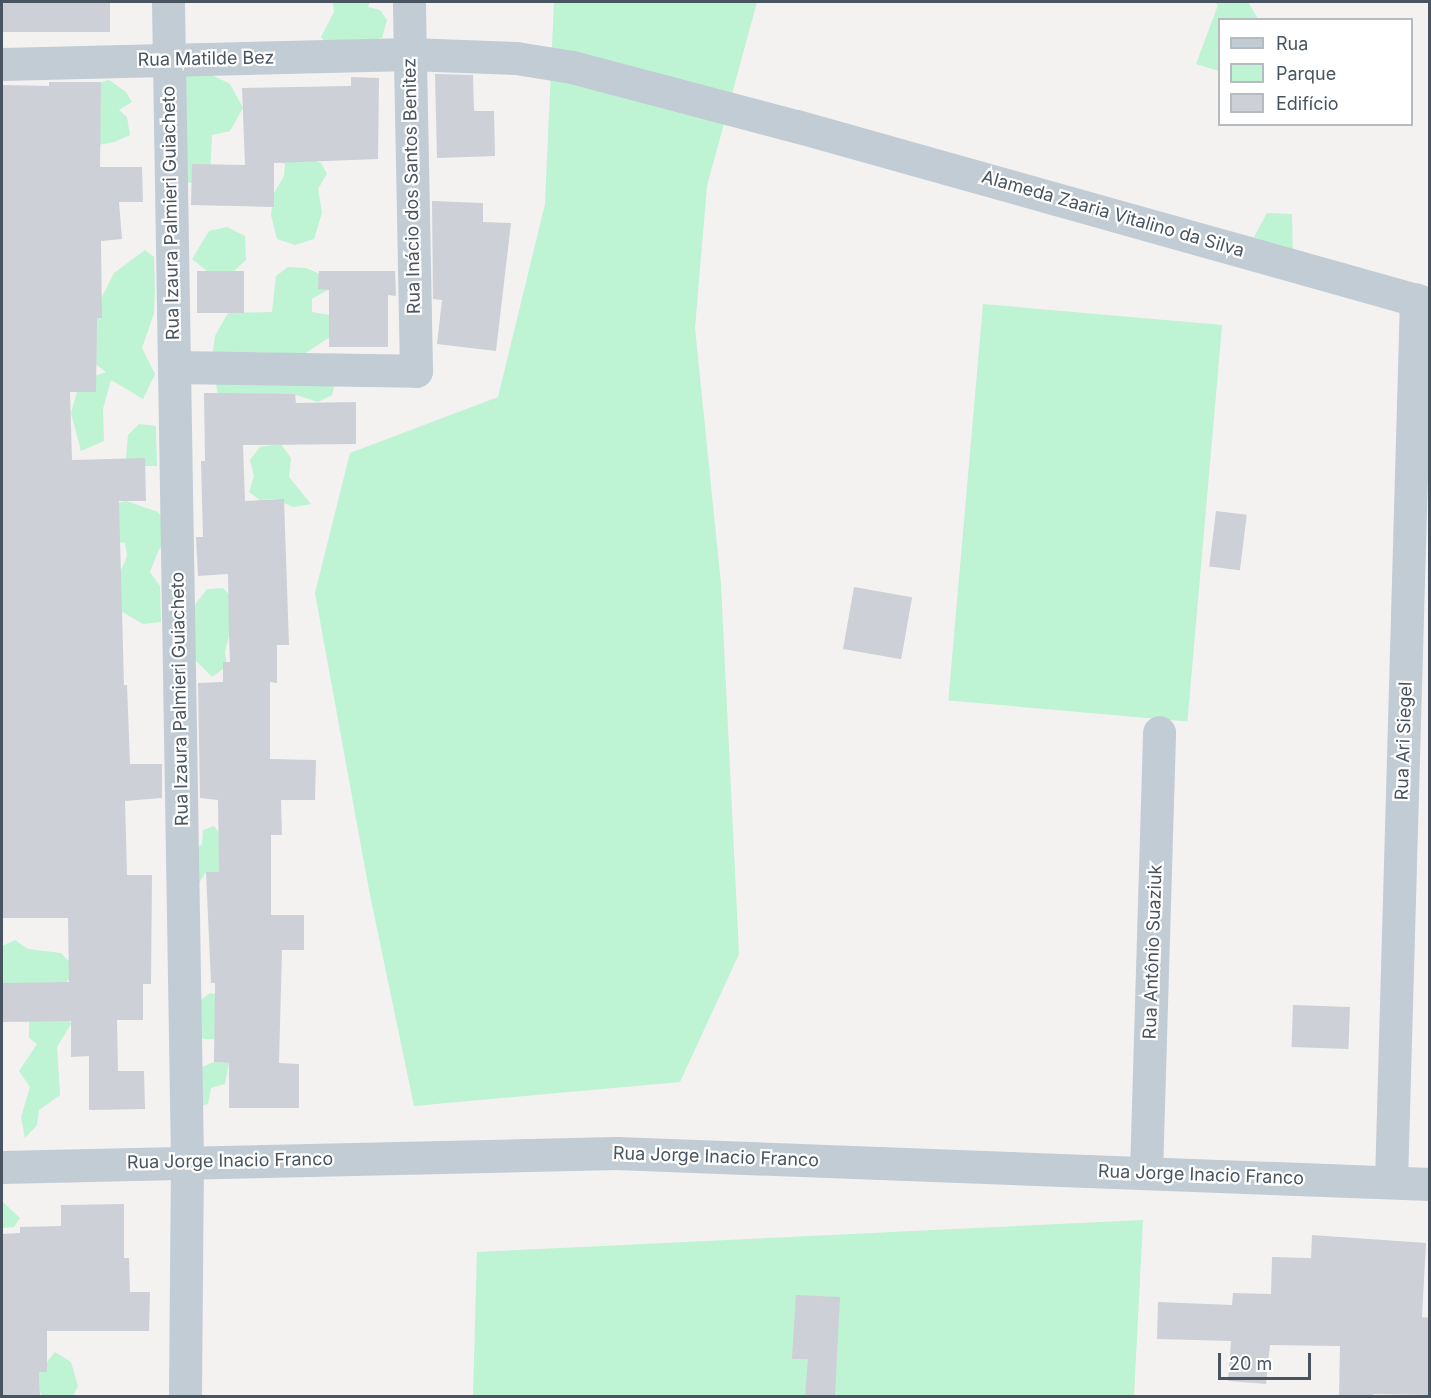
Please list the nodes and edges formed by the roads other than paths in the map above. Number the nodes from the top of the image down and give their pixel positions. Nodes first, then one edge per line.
1 (168, 2) edge
2 (409, 2) edge
3 (410, 54) junction
4 (169, 59) junction
5 (2, 64) edge
6 (796, 126) joint
7 (1423, 302) edge
8 (174, 367) junction
9 (1159, 732) dead end
10 (187, 1161) junction
11 (2, 1167) edge
12 (1146, 1173) junction
13 (1391, 1182) junction
14 (1430, 1184) edge
15 (185, 1396) edge

1 - 4 street, Rua Izaura Palmieri Guiacheto
2 - 3 street, Rua Inácio dos Santos Benitez
3 - 4 street, Rua Matilde Bez
3 - 6 street, Rua Matilde Bez
3 - 8 street, Rua Inácio dos Santos Benitez
4 - 5 street, Rua Matilde Bez
4 - 8 street, Rua Izaura Palmieri Guiacheto
6 - 7 street, Alameda Zaaria Vitalino da Silva
7 - 13 street, Rua Ari Siegel
8 - 10 street, Rua Izaura Palmieri Guiacheto
9 - 12 street, Rua Antônio Suaziuk
10 - 11 street, Rua Jorge Inacio Franco
10 - 12 street, Rua Jorge Inacio Franco
10 - 15 street, Rua Izaura Palmieri Guiacheto
12 - 13 street, Rua Jorge Inacio Franco
13 - 14 street, Rua Jorge Inacio Franco

